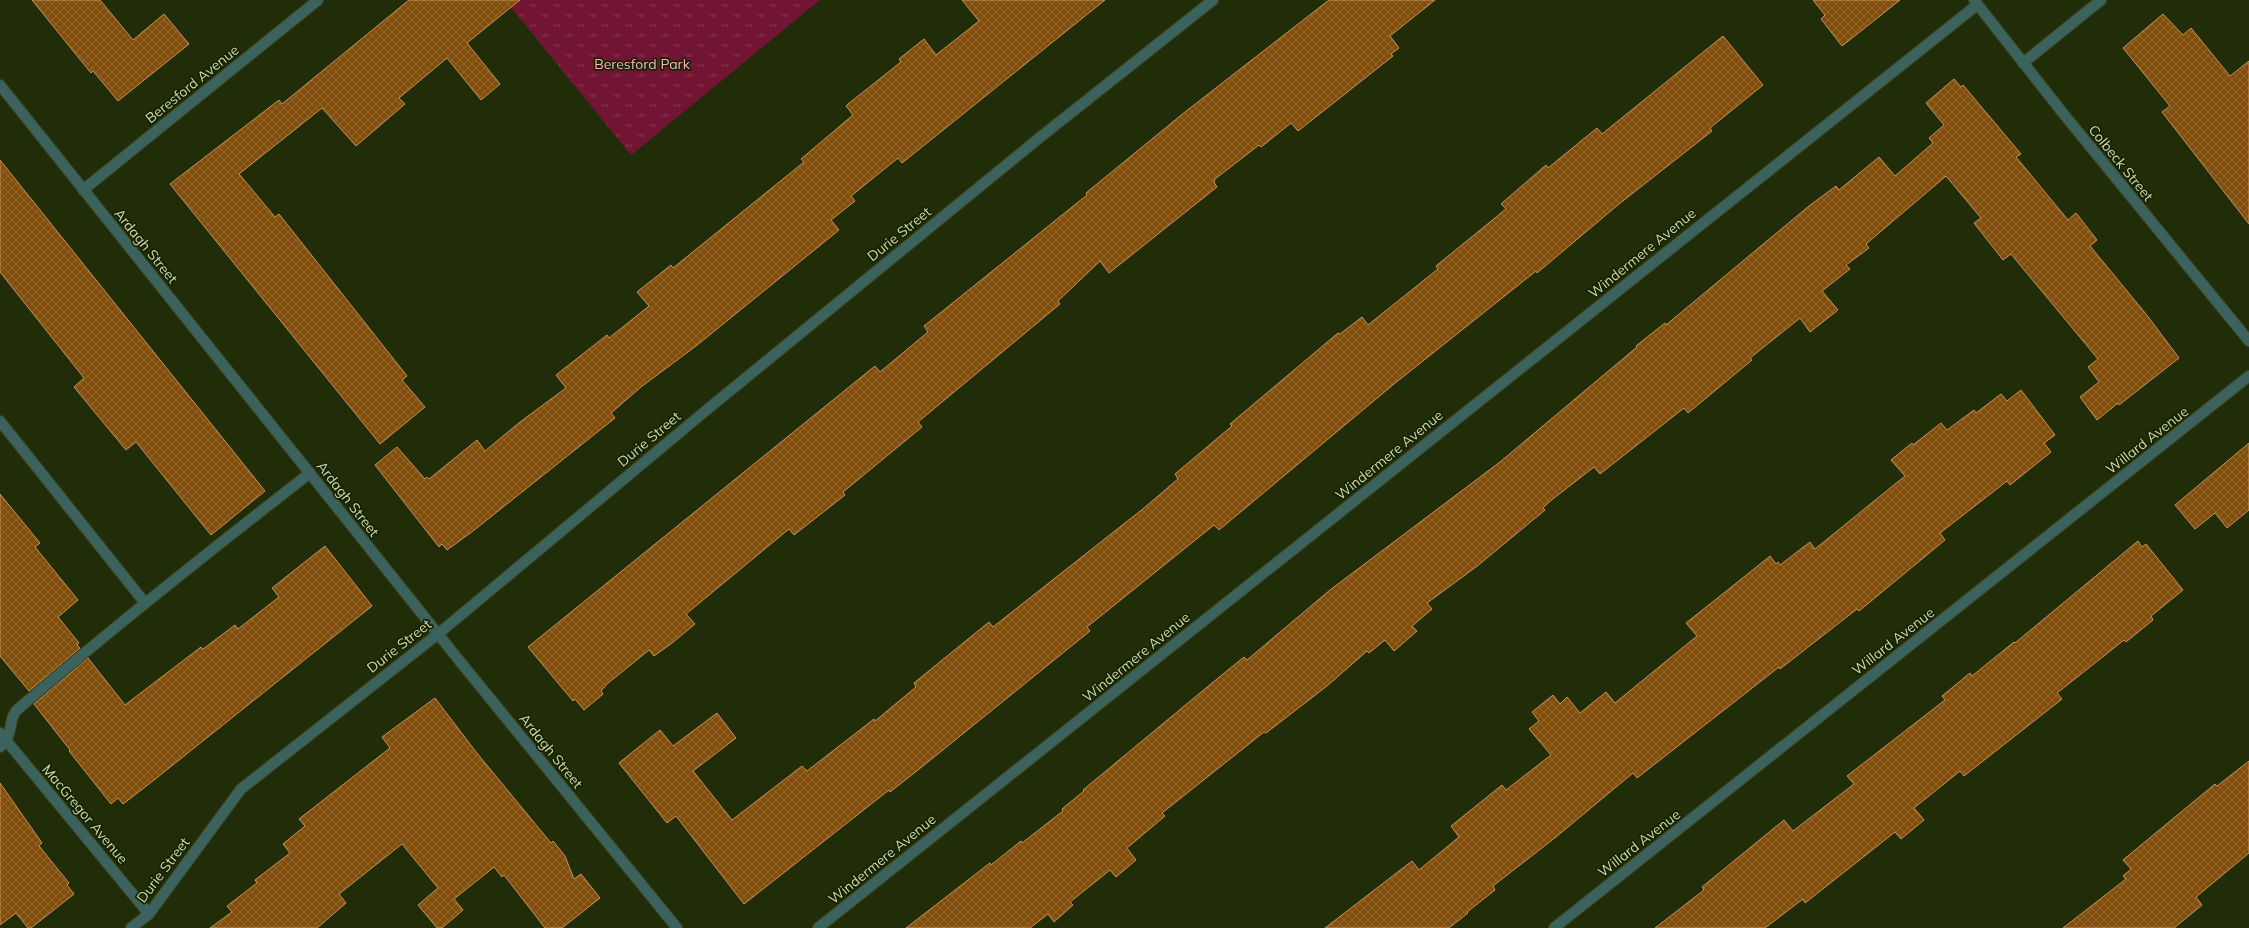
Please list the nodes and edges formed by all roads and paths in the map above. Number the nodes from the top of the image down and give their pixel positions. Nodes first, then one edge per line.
1 (318, 0) edge
2 (1213, 0) edge
3 (2101, 0) edge
4 (1976, 2) edge
5 (2023, 63) junction
6 (0, 85) edge
7 (83, 190) junction
8 (2249, 341) edge
9 (2249, 376) edge
10 (0, 421) edge
11 (310, 473) junction
12 (145, 603) junction
13 (438, 634) junction
14 (0, 733) edge
15 (3, 744) edge
16 (148, 914) junction
17 (131, 928) edge
18 (677, 928) edge
19 (818, 928) edge
20 (1554, 928) edge

1 - 7 street, Beresford Avenue
2 - 13 street, Durie Street
3 - 5 street
4 - 5 street, Colbeck Street
4 - 19 street, Windermere Avenue
5 - 8 street, Colbeck Street
6 - 7 street, Ardagh Street
7 - 11 street, Ardagh Street
9 - 20 street, Willard Avenue
10 - 12 street
11 - 12 street
11 - 13 street, Ardagh Street
12 - 15 street
13 - 16 street, Durie Street
13 - 18 street, Ardagh Street
14 - 15 street, MacGregor Avenue
15 - 16 street, MacGregor Avenue
16 - 17 street, Durie Street

